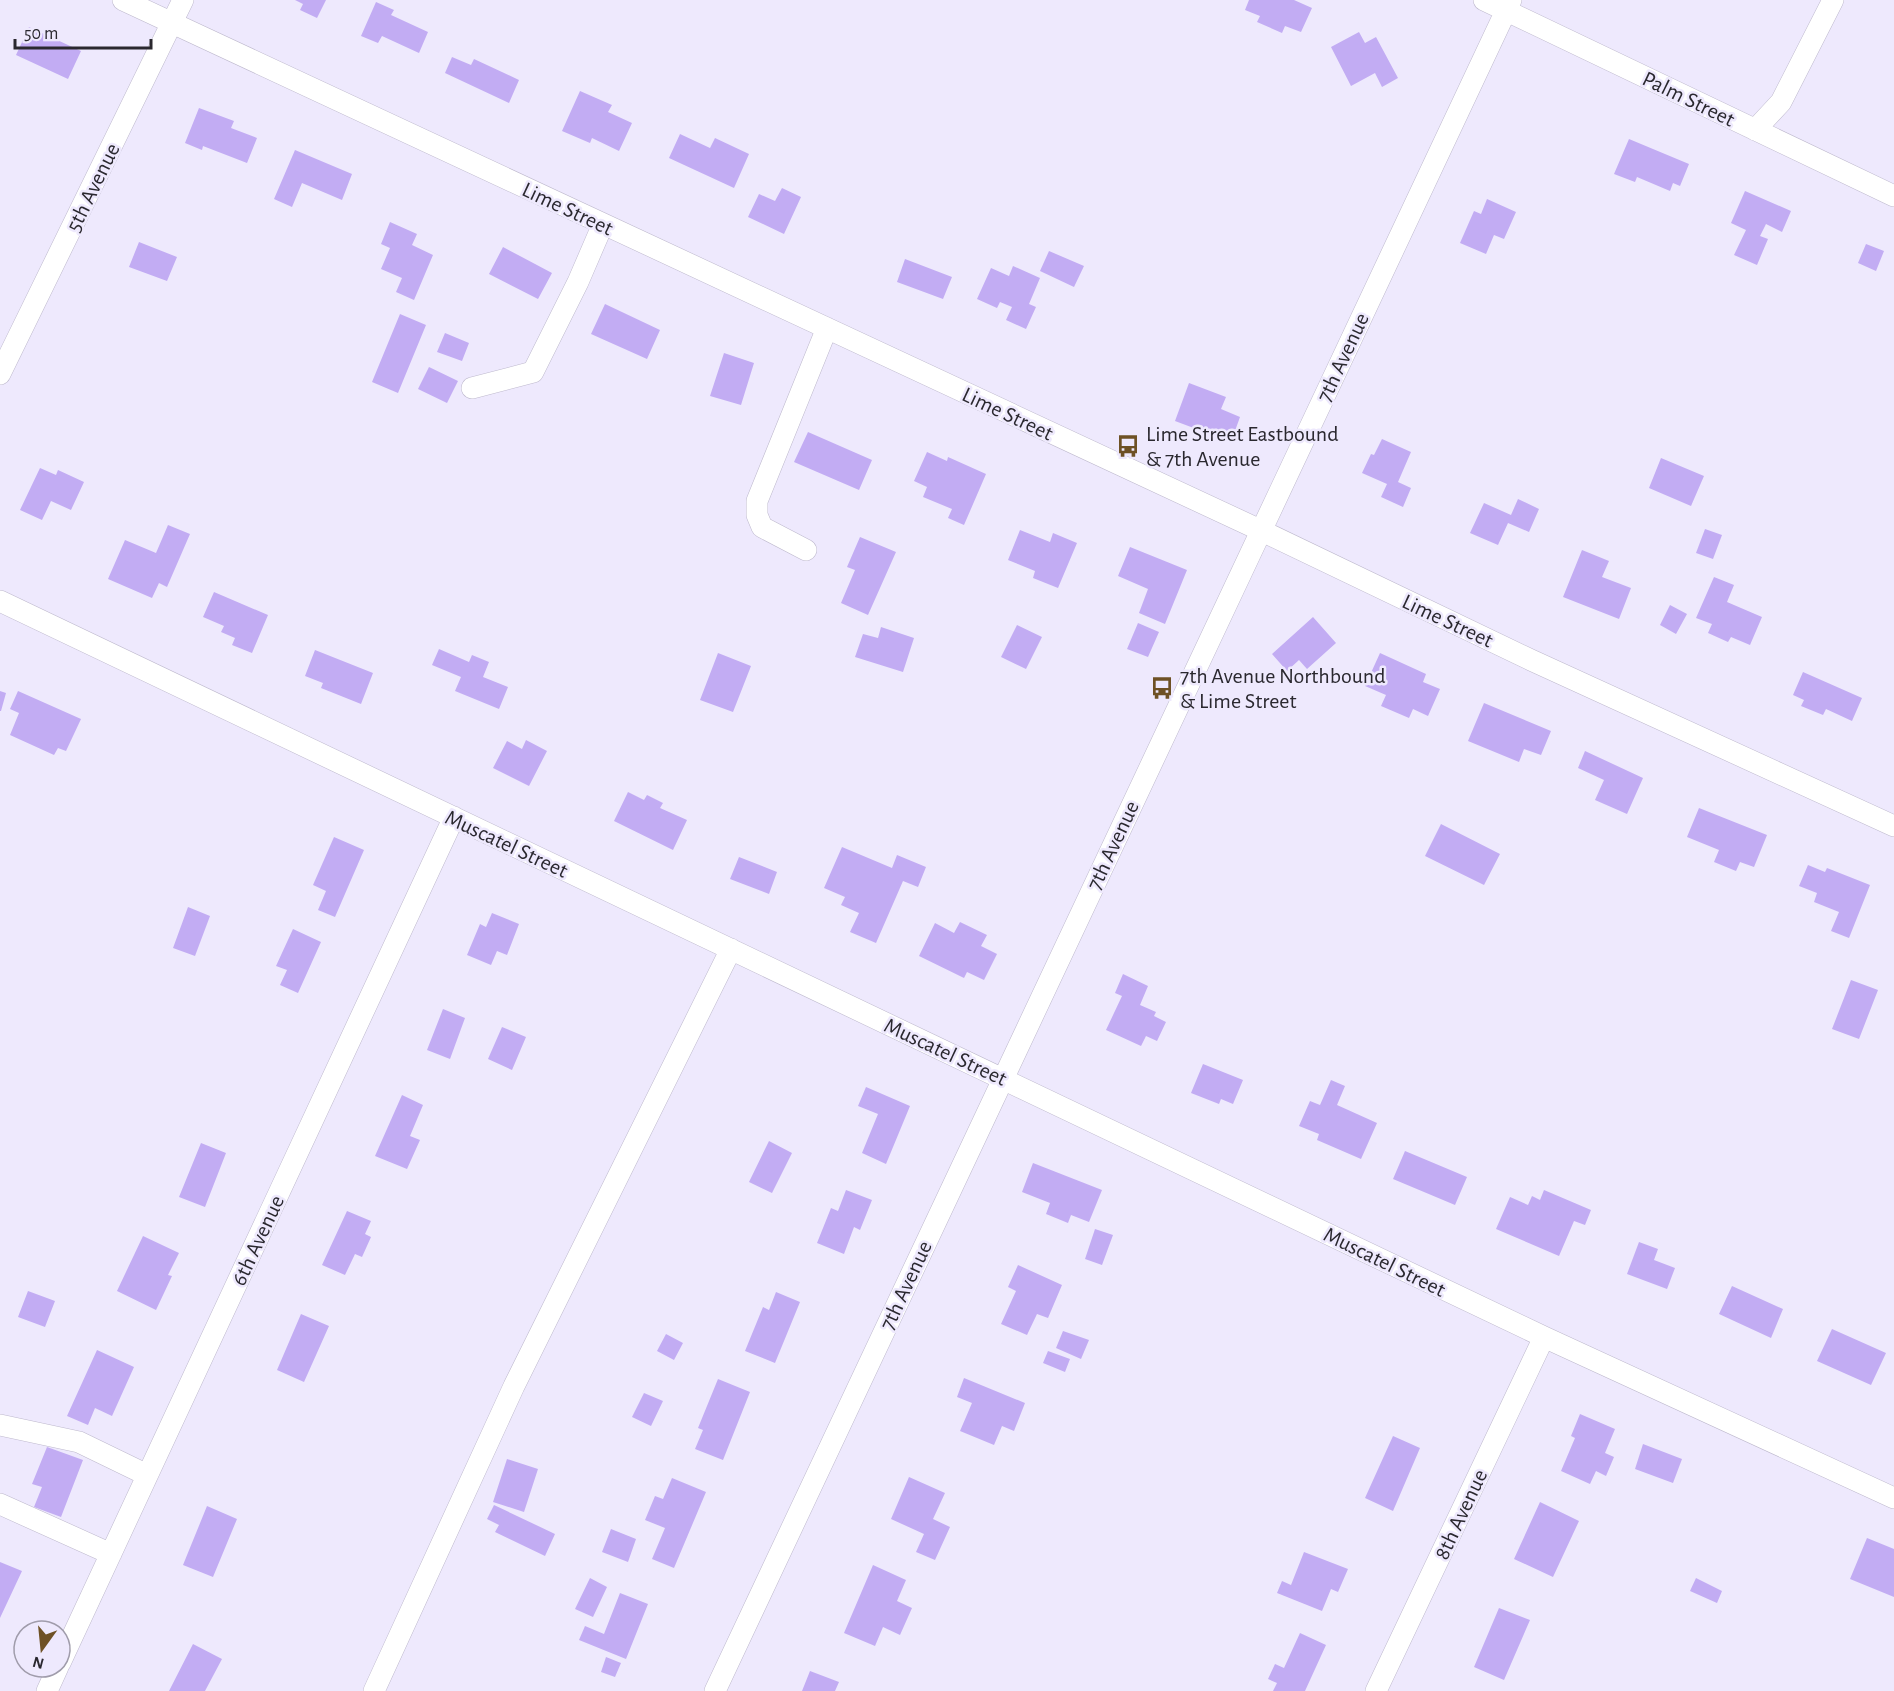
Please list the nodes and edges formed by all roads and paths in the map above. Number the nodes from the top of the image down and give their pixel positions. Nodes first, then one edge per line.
1 (123, 0) edge
2 (183, 0) edge
3 (1484, 0) edge
4 (1833, 0) edge
5 (1509, 5) edge
6 (172, 23) junction
7 (1755, 130) junction
8 (1894, 196) edge
9 (603, 224) junction
10 (827, 328) junction
11 (0, 374) edge
12 (472, 388) dead end
13 (1260, 530) junction
14 (806, 550) dead end
15 (0, 601) edge
16 (454, 817) junction
17 (1894, 826) edge
18 (731, 949) junction
19 (1002, 1078) junction
20 (1544, 1336) junction
21 (0, 1425) edge
22 (147, 1475) junction
23 (1894, 1498) edge
24 (0, 1504) edge
25 (111, 1554) junction
26 (72, 1637) edge
27 (374, 1691) edge
28 (715, 1691) edge
29 (1376, 1691) edge

1 - 6 street, Lime Street
2 - 6 street, 5th Avenue
3 - 5 street, Palm Street
4 - 7 street
5 - 7 street, Palm Street
5 - 13 street, 7th Avenue
6 - 9 street, Lime Street
6 - 11 street, 5th Avenue
7 - 8 street, Palm Street
9 - 10 street, Lime Street
9 - 12 street
10 - 13 street, Lime Street
10 - 14 street
13 - 17 street, Lime Street
13 - 19 street, 7th Avenue
15 - 16 street, Muscatel Street
16 - 18 street, Muscatel Street
16 - 22 street, 6th Avenue
18 - 19 street, Muscatel Street
18 - 27 street
19 - 20 street, Muscatel Street
19 - 28 street, 7th Avenue
20 - 23 street, Muscatel Street
20 - 29 street, 8th Avenue
21 - 22 street
22 - 25 street, 6th Avenue
24 - 25 street
25 - 26 street, 6th Avenue

